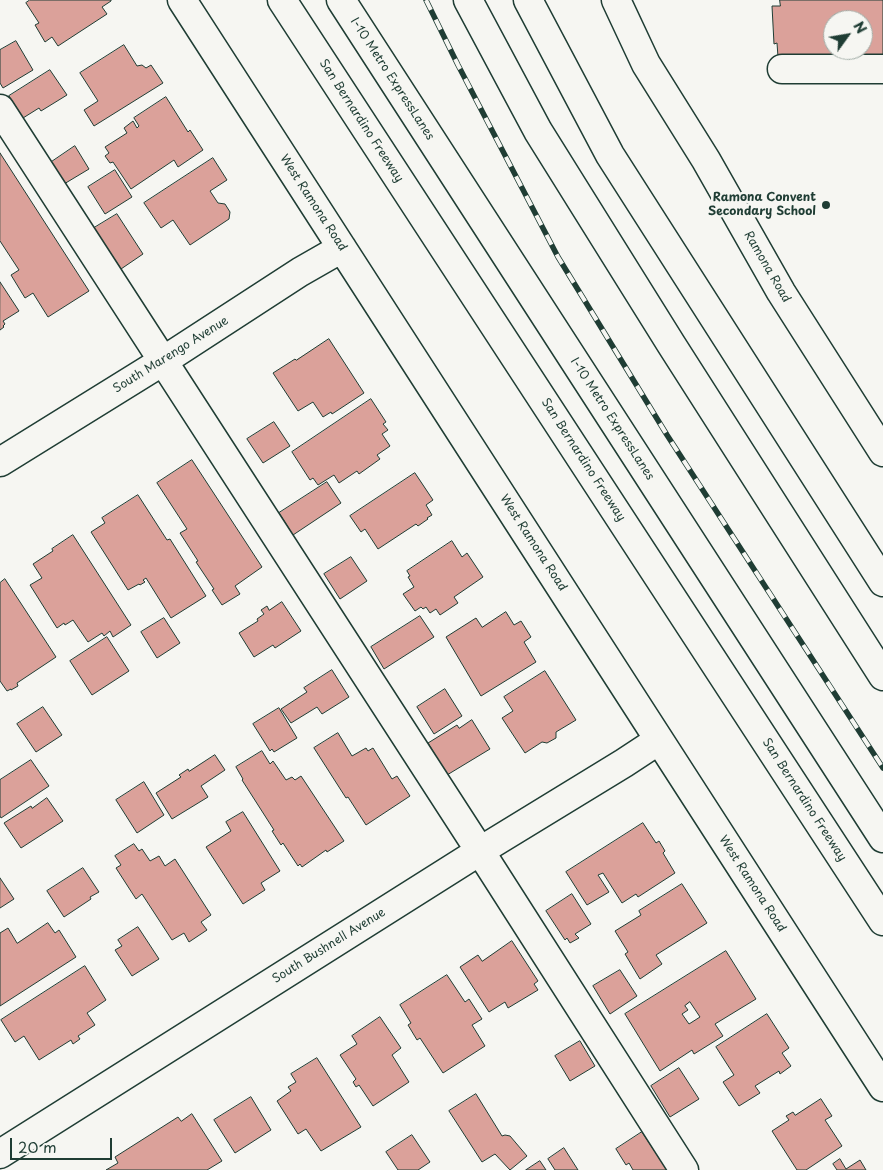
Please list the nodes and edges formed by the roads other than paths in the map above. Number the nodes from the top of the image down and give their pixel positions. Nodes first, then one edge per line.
1 (182, 0) edge
2 (282, 0) edge
3 (341, 0) edge
4 (468, 0) edge
5 (528, 0) edge
6 (616, 0) edge
7 (782, 69) dead end
8 (883, 69) edge
9 (0, 109) edge
10 (342, 248) junction
11 (162, 360) junction
12 (883, 452) edge
13 (0, 462) edge
14 (883, 582) edge
15 (883, 676) edge
16 (659, 740) junction
17 (883, 838) edge
18 (480, 851) junction
19 (883, 921) edge
20 (883, 1087) edge
21 (0, 1154) edge
22 (684, 1170) edge

1 - 10 main road, West Ramona Road
2 - 19 main road, San Bernardino Freeway
3 - 17 main road, I-10 Metro ExpressLanes
4 - 15 main road
5 - 14 main road
6 - 12 main road, Ramona Road
7 - 8 main road
9 - 11 main road
10 - 11 main road, South Marengo Avenue
10 - 16 main road, West Ramona Road
11 - 13 main road, South Marengo Avenue
11 - 18 main road
16 - 18 main road, South Bushnell Avenue
16 - 20 main road, West Ramona Road
18 - 21 main road, South Bushnell Avenue
18 - 22 main road

